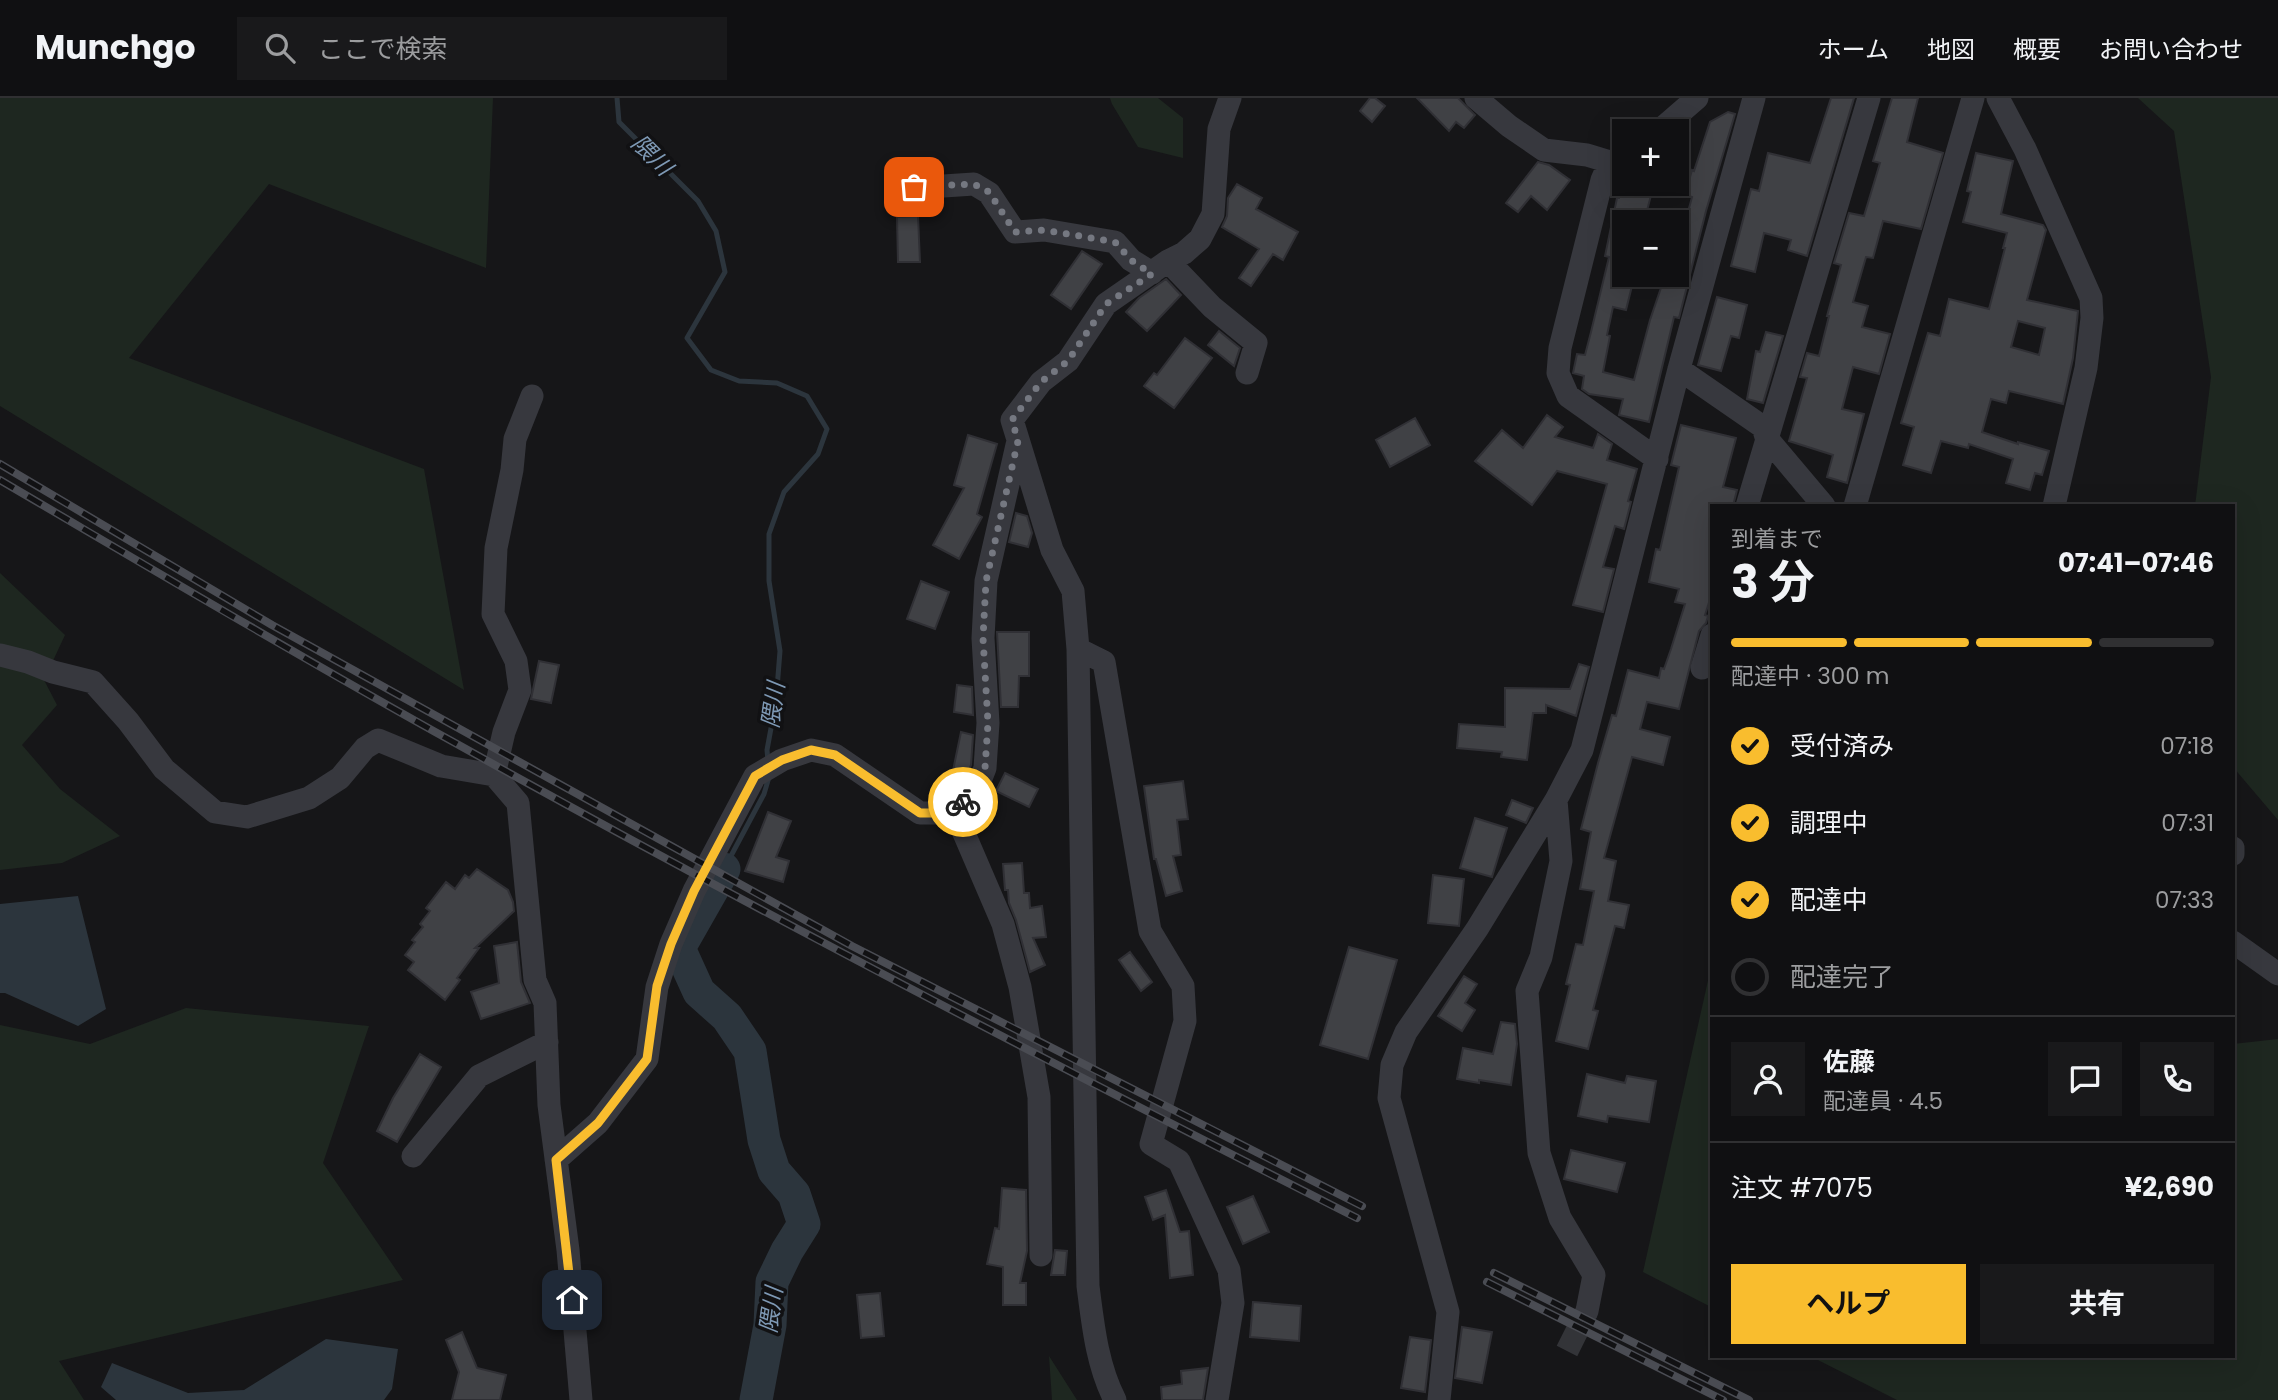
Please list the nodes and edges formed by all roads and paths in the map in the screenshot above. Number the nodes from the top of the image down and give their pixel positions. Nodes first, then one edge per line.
1 (1230, 98) edge
2 (1476, 98) edge
3 (1697, 98) edge
4 (1754, 98) edge
5 (1869, 98) edge
6 (1973, 98) edge
7 (1998, 98) edge
8 (1673, 119) edge
9 (1612, 158) edge
10 (1612, 166) edge
11 (898, 189) dead end
12 (1160, 267) junction
13 (1679, 369) junction
14 (1247, 373) dead end
15 (532, 396) dead end
16 (1766, 437) junction
17 (1018, 441) junction
18 (1657, 459) junction
19 (2055, 502) edge
20 (1748, 504) edge
21 (1823, 504) edge
22 (1856, 504) edge
23 (1710, 642) edge
24 (1077, 649) junction
25 (0, 655) edge
26 (1702, 668) dead end
27 (494, 775) junction
28 (1556, 800) junction
29 (954, 810) junction
30 (2235, 943) edge
31 (2278, 974) edge
32 (547, 1042) junction
33 (413, 1156) dead end
34 (556, 1160) junction
35 (1041, 1255) dead end
36 (1587, 1311) tunnel mouth
37 (581, 1400) edge
38 (1115, 1400) edge
39 (1217, 1400) edge
40 (1439, 1400) edge

1 - 12 street
2 - 9 street
3 - 8 street
4 - 13 street
5 - 16 street
6 - 22 street
7 - 19 street
10 - 18 street
11 - 12 street
12 - 14 street
12 - 17 street
13 - 16 street
13 - 18 street
15 - 27 street
16 - 20 street
16 - 21 street
17 - 24 street
17 - 29 street
18 - 28 street
23 - 26 street
24 - 38 street
24 - 39 street
25 - 27 street
27 - 32 street
28 - 36 street
28 - 40 street
29 - 34 street
29 - 35 street
30 - 31 street
32 - 33 street
32 - 34 street
34 - 37 street

